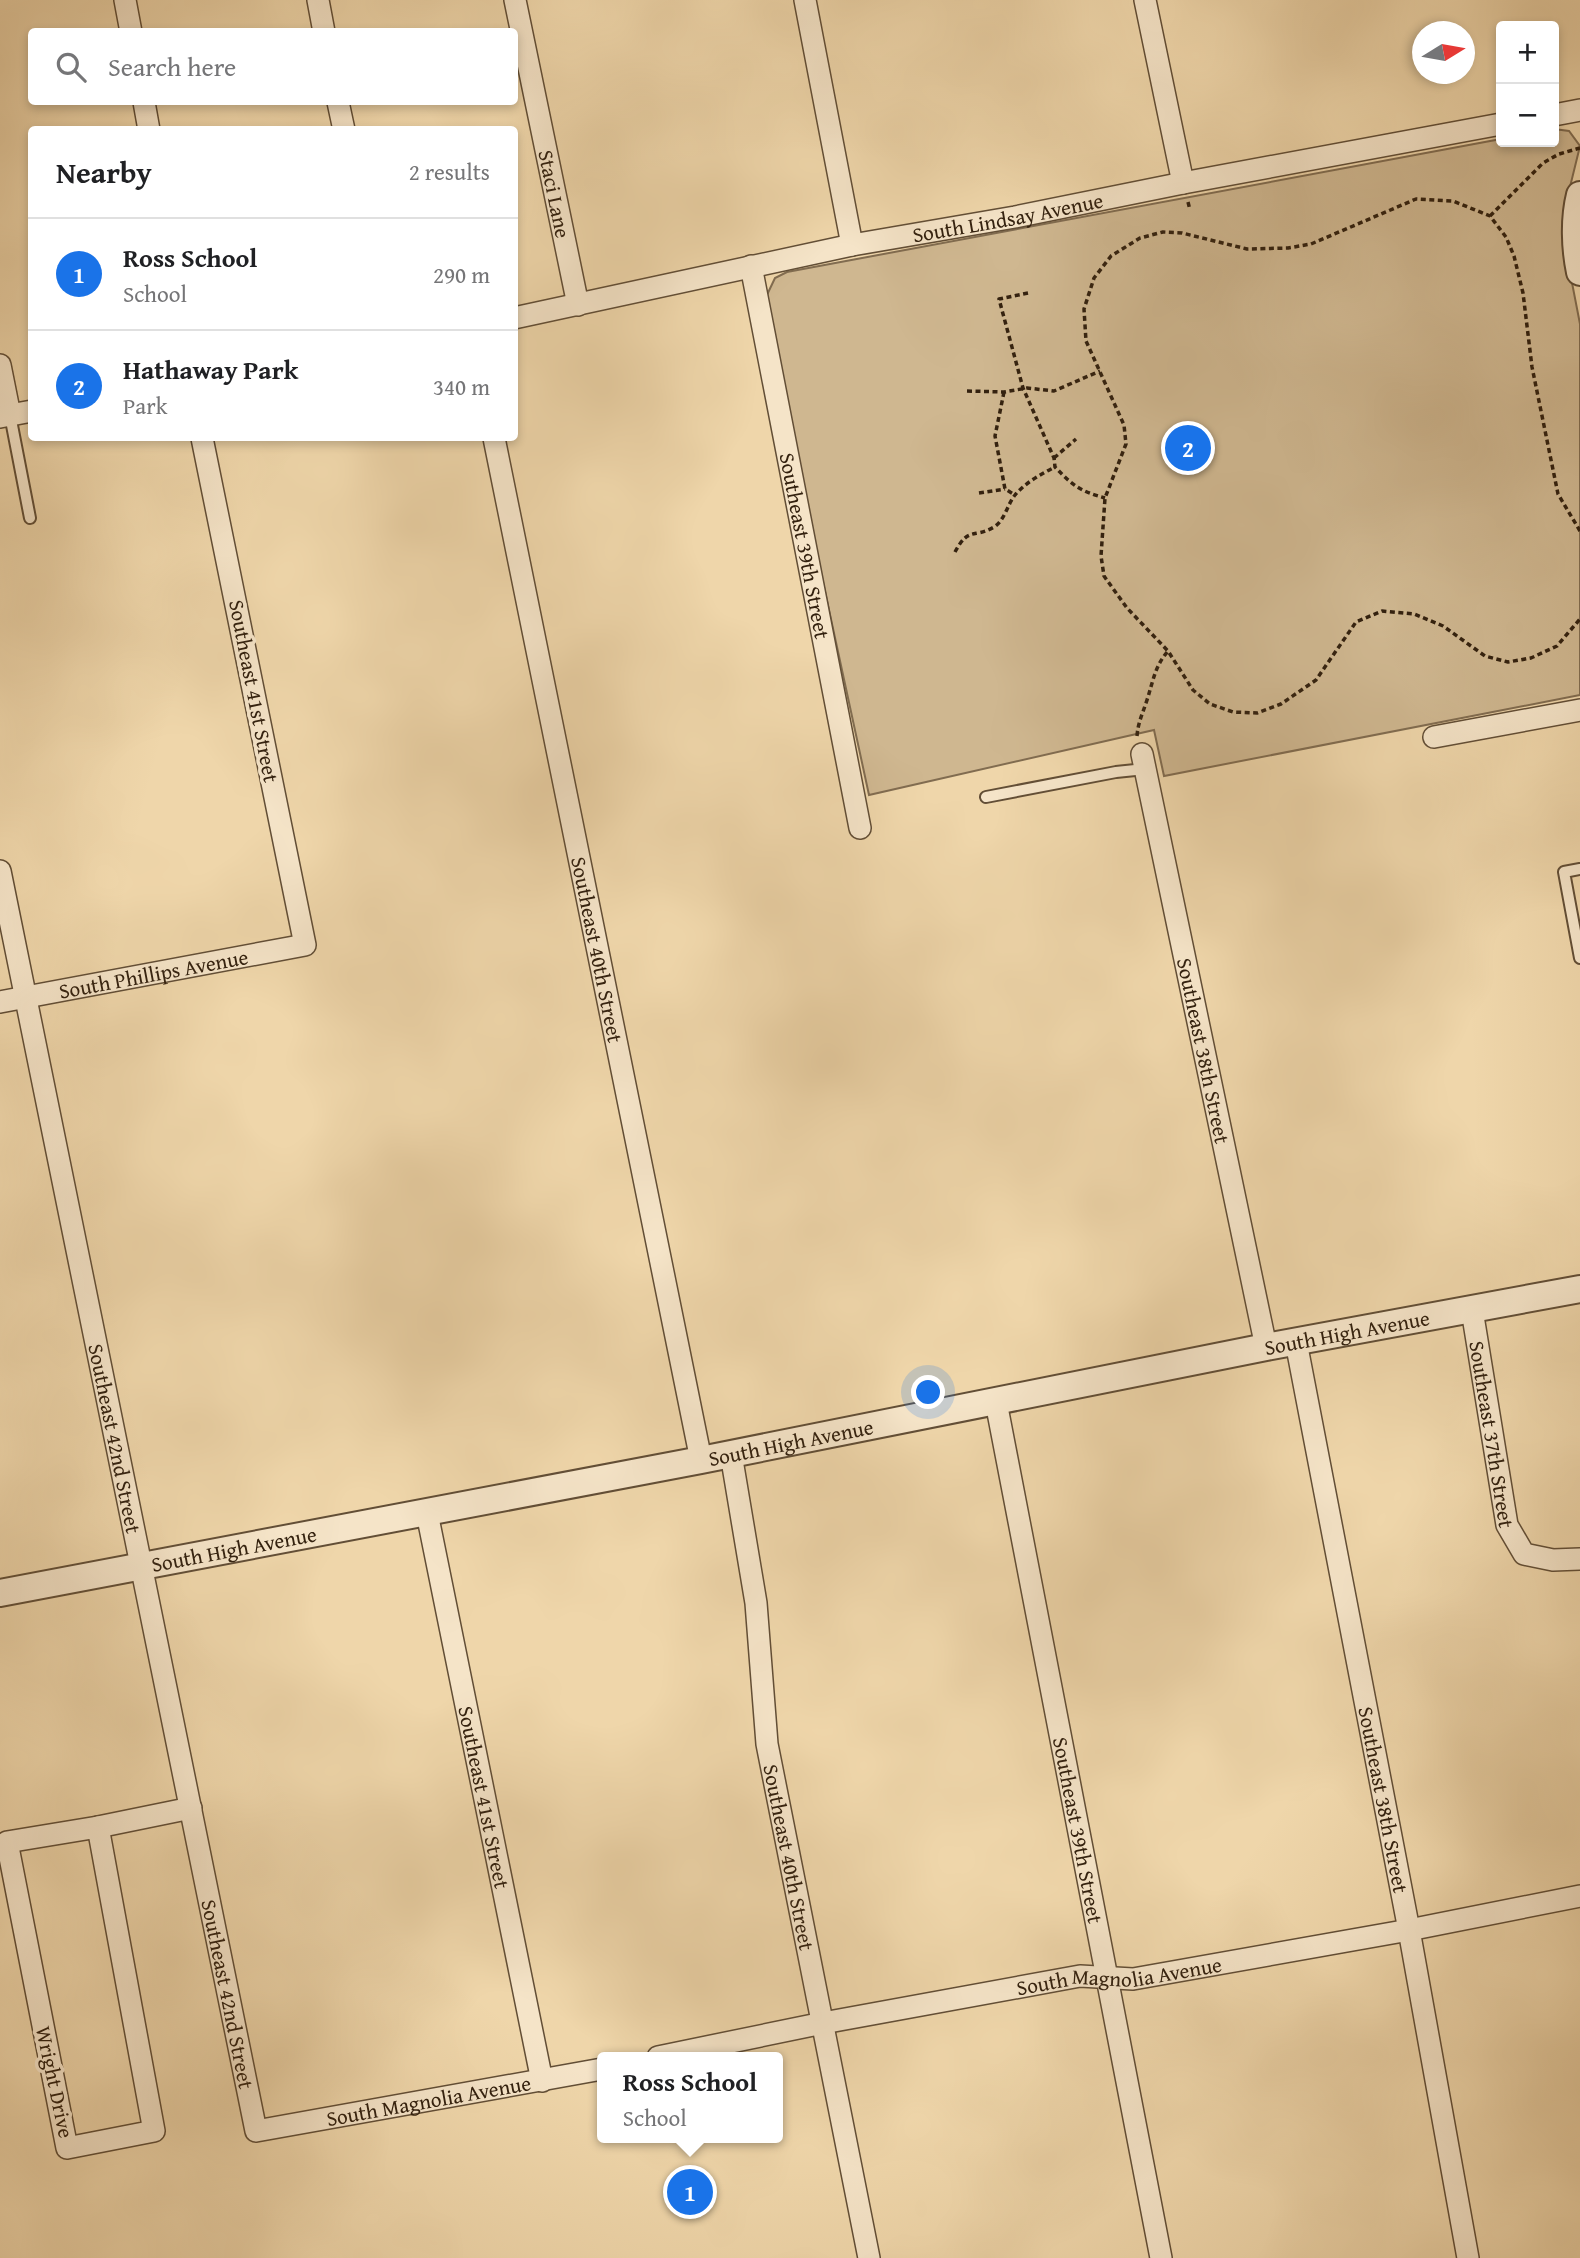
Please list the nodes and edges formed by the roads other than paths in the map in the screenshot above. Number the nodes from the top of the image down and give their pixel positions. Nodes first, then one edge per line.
1 (125, 0) edge
2 (318, 0) edge
3 (515, 0) edge
4 (805, 0) edge
5 (1145, 0) edge
6 (130, 28) edge
7 (323, 28) edge
8 (145, 105) edge
9 (339, 105) edge
10 (1580, 110) edge
11 (1559, 114) edge
12 (1496, 125) edge
13 (148, 126) edge
14 (343, 126) edge
15 (1183, 183) junction
16 (1580, 195) edge
17 (852, 245) junction
18 (751, 265) junction
19 (1580, 272) edge
20 (578, 304) junction
21 (518, 317) edge
22 (0, 365) edge
23 (28, 412) edge
24 (5, 416) edge
25 (203, 441) edge
26 (495, 441) edge
27 (30, 519) dead end
28 (1580, 710) edge
29 (1434, 737) dead end
30 (1143, 762) joint
31 (986, 797) dead end
32 (860, 828) dead end
33 (1580, 869) edge
34 (0, 871) edge
35 (305, 945) joint
36 (1580, 958) edge
37 (26, 997) junction
38 (0, 1002) edge
39 (1580, 1289) edge
40 (1472, 1310) junction
41 (1296, 1342) junction
42 (1266, 1347) junction
43 (996, 1402) junction
44 (731, 1454) junction
45 (701, 1460) junction
46 (427, 1513) junction
47 (1580, 1559) edge
48 (141, 1566) junction
49 (0, 1593) edge
50 (191, 1808) junction
51 (98, 1827) junction
52 (1580, 1896) edge
53 (1409, 1930) junction
54 (1108, 1977) junction
55 (823, 2023) junction
56 (682, 2052) edge
57 (597, 2070) edge
58 (542, 2081) junction
59 (256, 2131) joint
60 (869, 2258) edge
61 (1161, 2258) edge
62 (1468, 2258) edge

1 - 6 street
2 - 7 street
3 - 20 street, Staci Lane
4 - 17 street
5 - 15 street
8 - 13 street
9 - 14 street
10 - 11 street
12 - 15 street, South Lindsay Avenue
15 - 17 street, South Lindsay Avenue
16 - 19 street
17 - 18 street, South Lindsay Avenue
18 - 20 street, South Lindsay Avenue
18 - 32 street, Southeast 39th Street
20 - 21 street, South Lindsay Avenue
22 - 24 street
23 - 24 street
24 - 27 lane
25 - 35 street, Southeast 41st Street
26 - 45 street, Southeast 40th Street
28 - 29 street
30 - 31 lane
30 - 42 street, Southeast 38th Street
33 - 36 lane
34 - 37 street, Southeast 42nd Street
35 - 37 street, South Phillips Avenue
37 - 38 street, South Phillips Avenue
37 - 48 street, Southeast 42nd Street
39 - 40 street, South High Avenue
40 - 41 street, South High Avenue
40 - 47 street, Southeast 37th Street
41 - 42 street, South High Avenue
41 - 53 street, Southeast 38th Street
42 - 43 street, South High Avenue
43 - 44 street, South High Avenue
43 - 54 street, Southeast 39th Street
44 - 45 street, South High Avenue
44 - 55 street, Southeast 40th Street
45 - 46 street, South High Avenue
46 - 48 street, South High Avenue
46 - 58 street, Southeast 41st Street
48 - 49 street, South High Avenue
48 - 50 street, Southeast 42nd Street
50 - 51 street, Wright Drive
50 - 59 street, Southeast 42nd Street
51 - 51 street, Wright Drive
52 - 53 street, South Magnolia Avenue
53 - 54 street, South Magnolia Avenue
53 - 62 street, Southeast 38th Street
54 - 55 street, South Magnolia Avenue
54 - 61 street, Southeast 39th Street
55 - 56 street, South Magnolia Avenue
55 - 60 street, Southeast 40th Street
57 - 58 street, South Magnolia Avenue
58 - 59 street, South Magnolia Avenue

